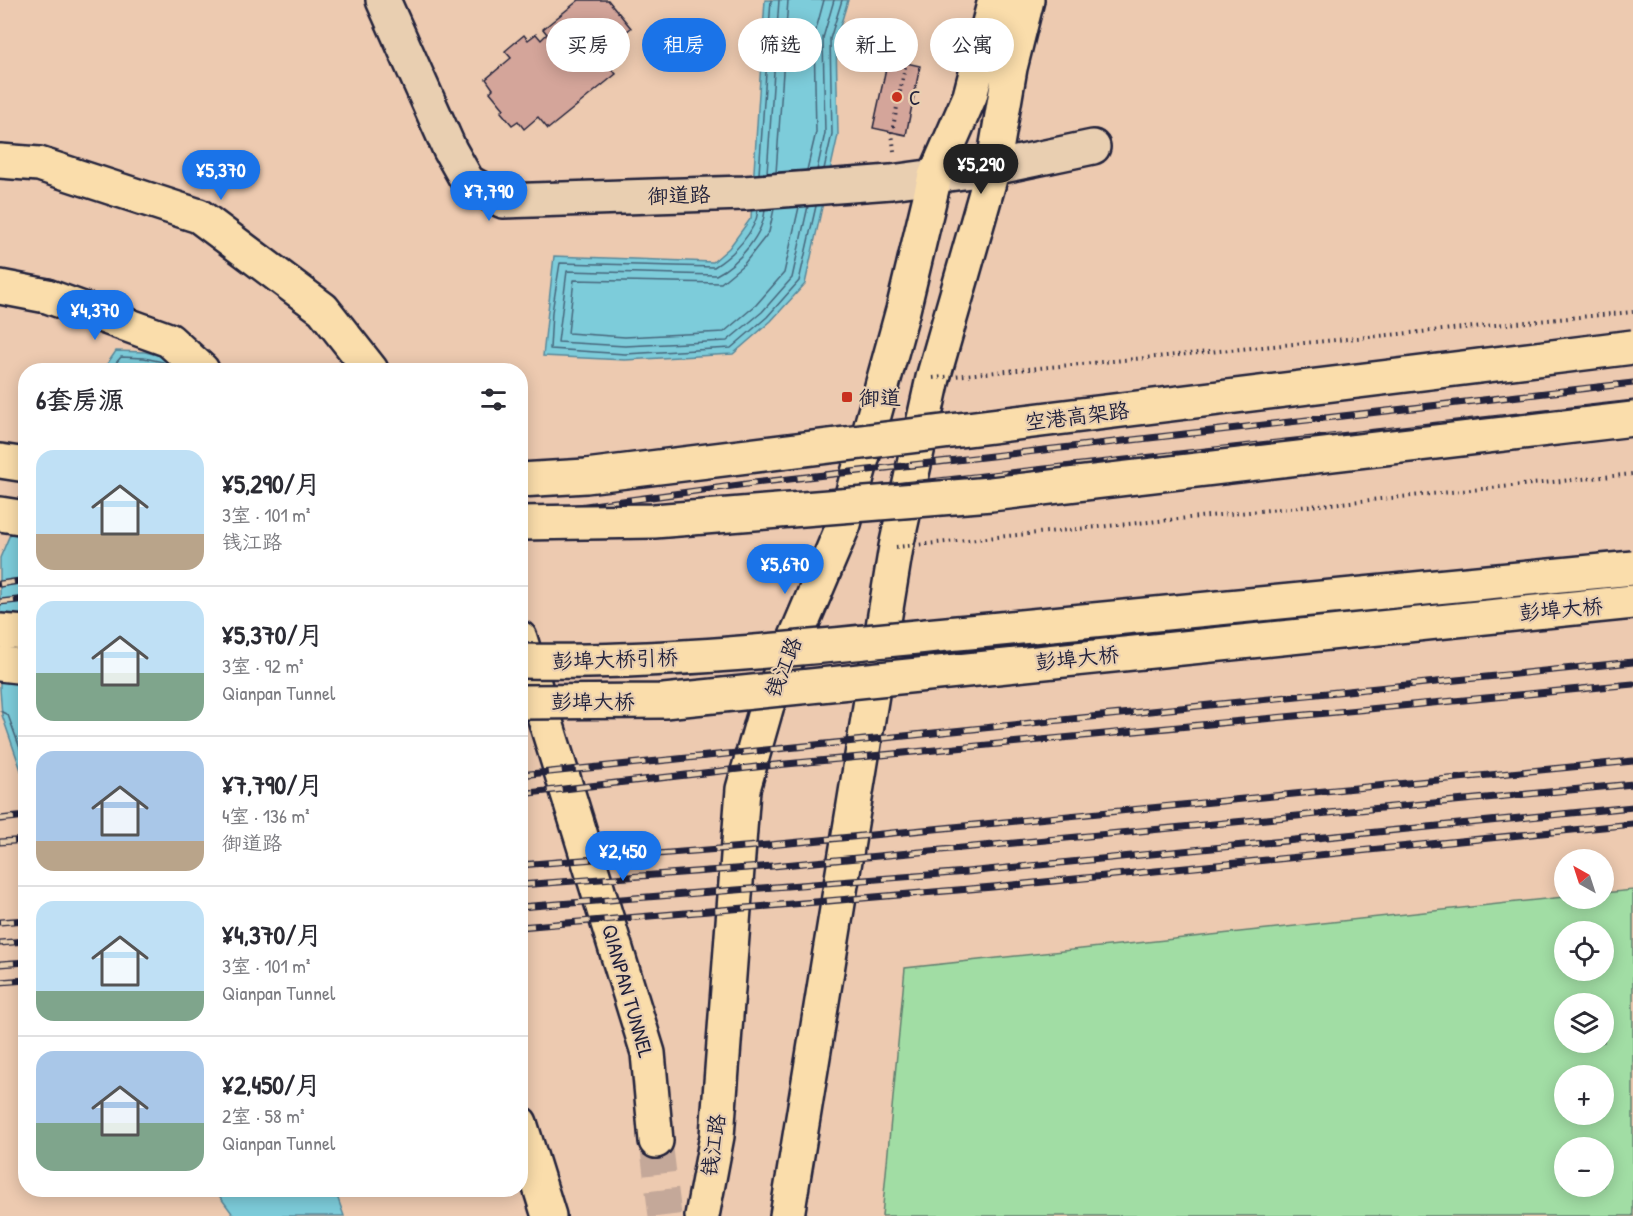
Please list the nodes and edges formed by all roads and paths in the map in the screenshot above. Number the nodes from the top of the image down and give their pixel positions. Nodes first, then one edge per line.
1 (383, 0) edge
2 (995, 0) edge
3 (1027, 0) edge
4 (904, 72) edge
5 (1093, 147) dead end
6 (894, 152) dead end
7 (0, 161) edge
8 (993, 168) junction
9 (935, 177) junction
10 (0, 287) edge
11 (1633, 312) edge
12 (1633, 347) edge
13 (194, 363) edge
14 (365, 363) edge
15 (933, 378) junction
16 (1633, 419) edge
17 (0, 461) edge
18 (18, 464) edge
19 (1633, 474) edge
20 (528, 480) edge
21 (0, 514) edge
22 (18, 517) edge
23 (528, 523) edge
24 (896, 547) junction
25 (1633, 568) edge
26 (1633, 602) edge
27 (0, 631) edge
28 (18, 632) edge
29 (710, 656) joint
30 (528, 661) edge
31 (0, 664) edge
32 (528, 664) edge
33 (18, 666) edge
34 (528, 702) edge
35 (656, 1141) tunnel mouth
36 (528, 1149) edge
37 (549, 1216) edge
38 (702, 1216) edge
39 (787, 1216) edge

1 - 9 street, 御道路
2 - 9 main road, 钱江路
3 - 8 main road
4 - 6 path
5 - 8 street, 御道路
7 - 14 main road
8 - 9 street, 御道路
8 - 15 main road
9 - 38 main road, 钱江路
10 - 13 main road
11 - 15 path, bridge
12 - 20 main road, 空港高架路, bridge
15 - 24 main road
16 - 23 main road, bridge
17 - 18 main road
19 - 24 path, bridge
21 - 22 main road
24 - 39 main road
25 - 29 main road, 彭埠大桥, bridge
26 - 34 main road, 彭埠大桥, bridge
27 - 28 main road
29 - 30 main road, 彭埠大桥引桥, bridge
31 - 33 main road
32 - 35 main road, QIANPAN TUNNEL
36 - 37 main road

